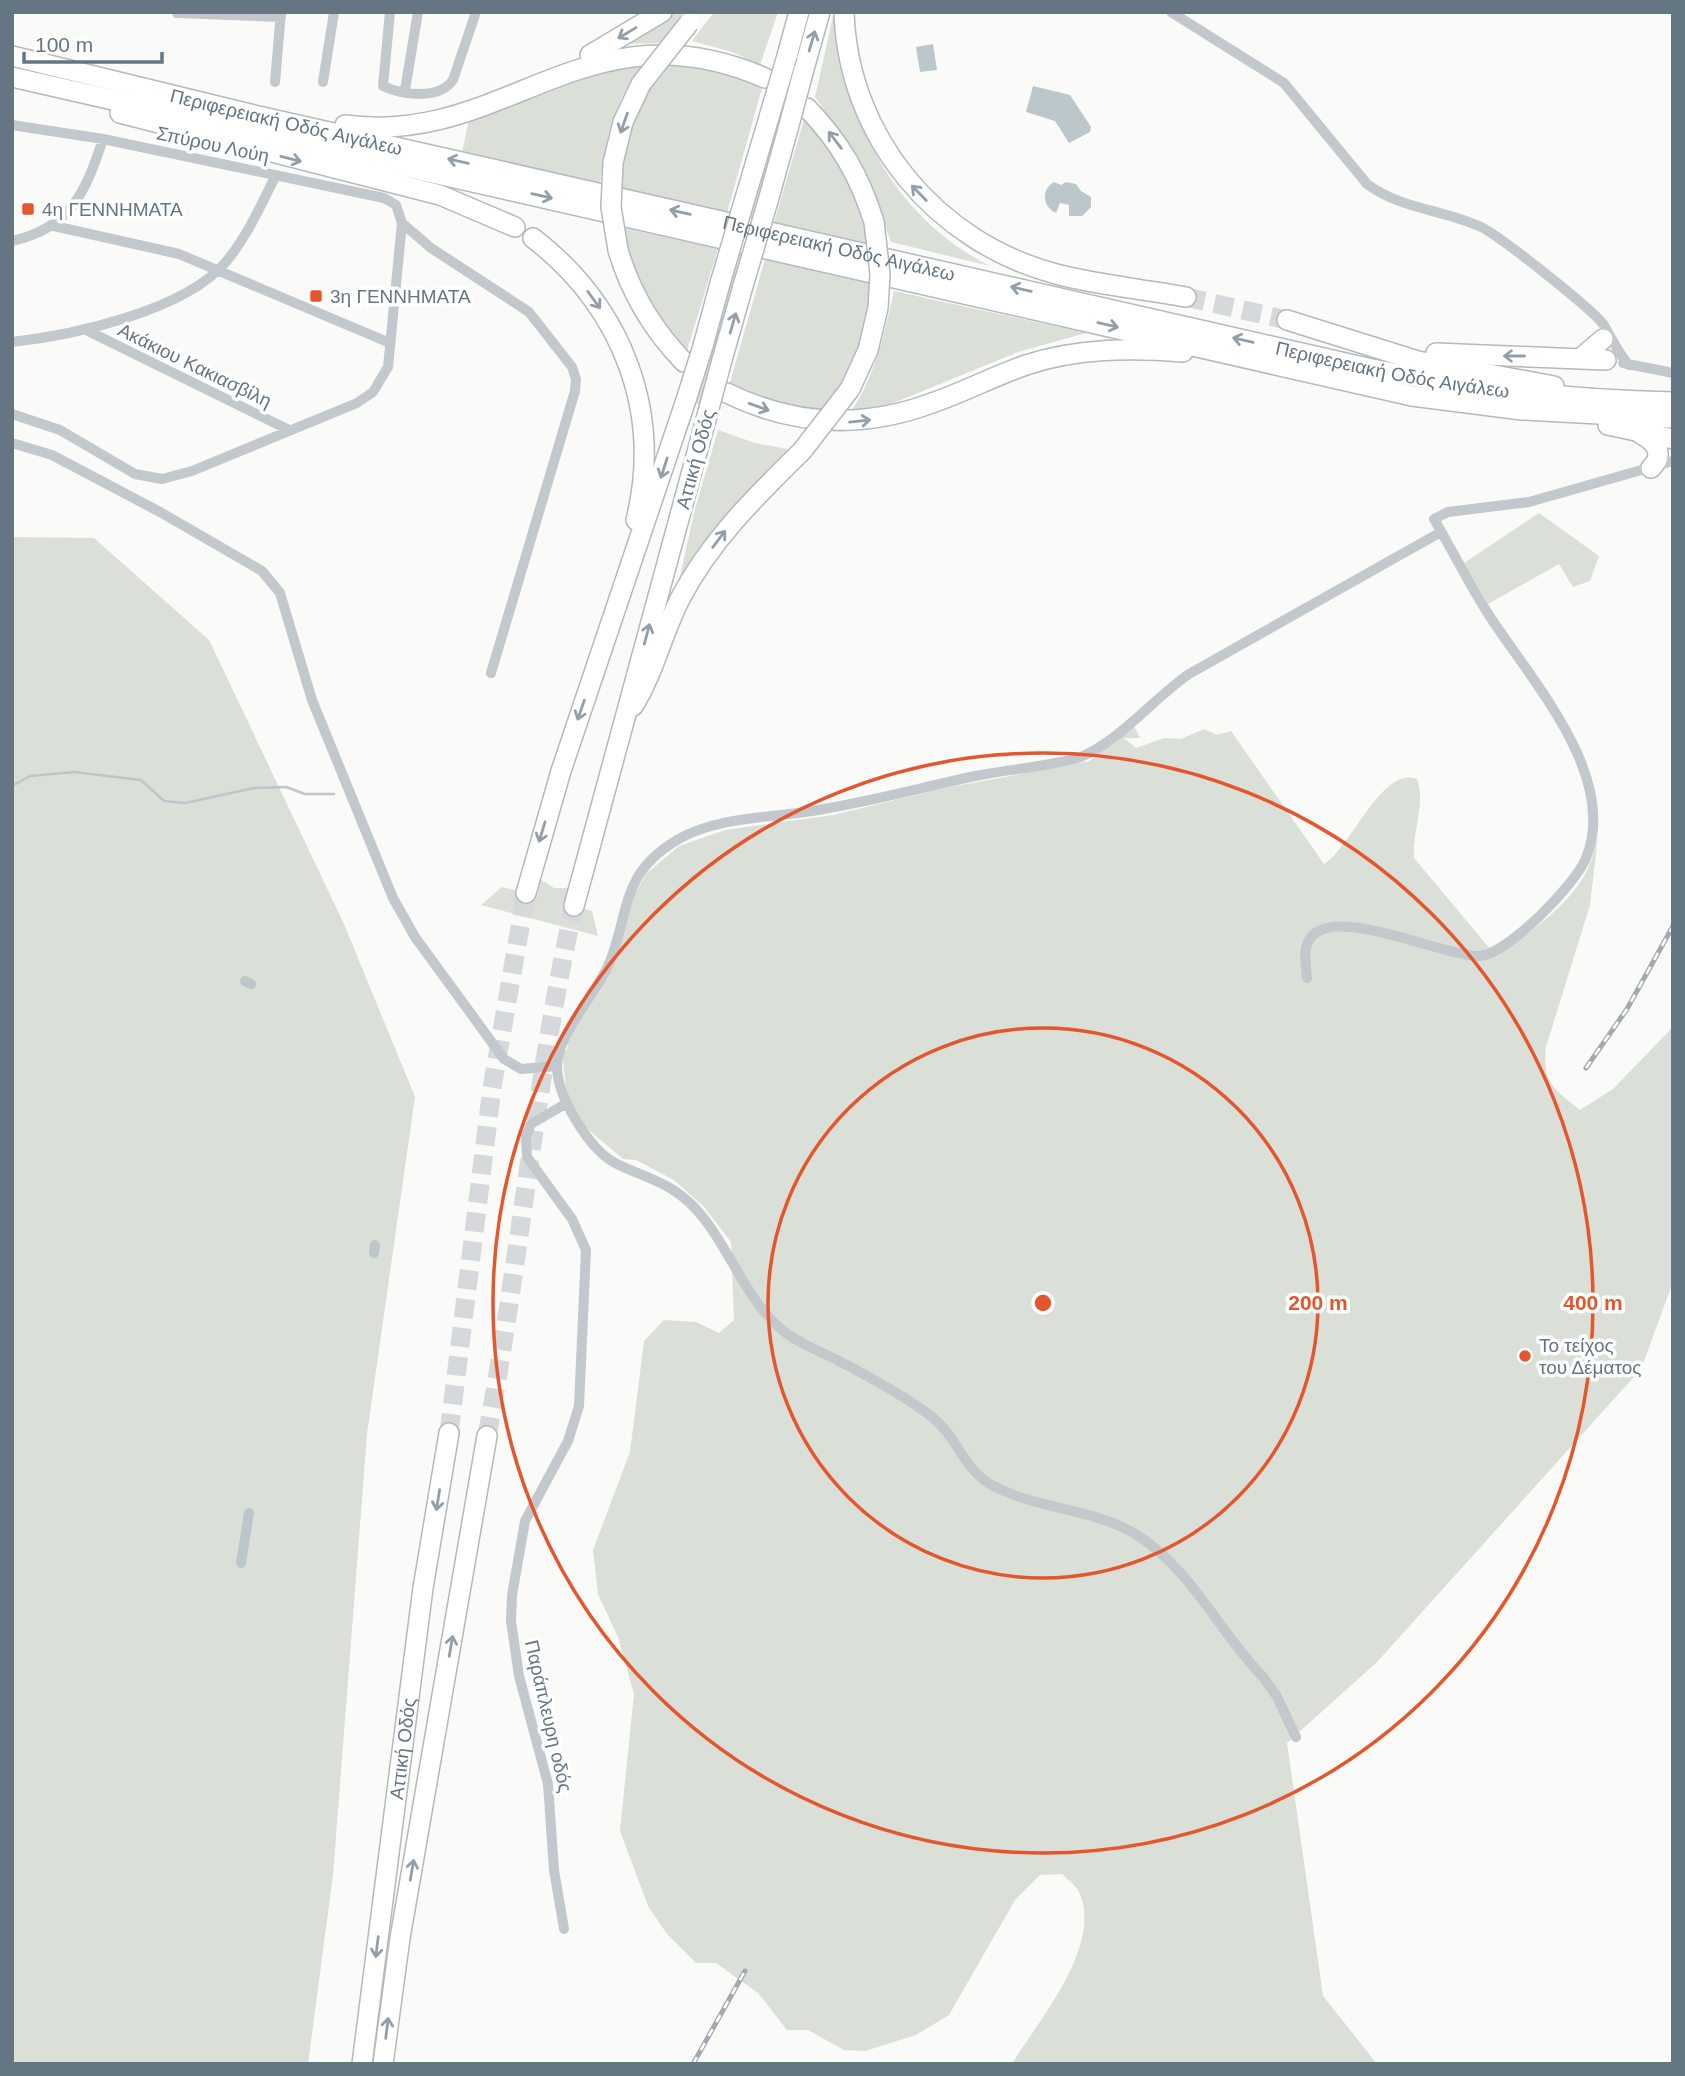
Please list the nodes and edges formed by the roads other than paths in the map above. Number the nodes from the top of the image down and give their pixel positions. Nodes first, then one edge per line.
1 (334, 12) edge
2 (390, 12) edge
3 (418, 12) edge
4 (476, 12) edge
5 (662, 12) edge
6 (799, 12) edge
7 (820, 12) edge
8 (844, 12) edge
9 (1171, 12) edge
10 (177, 13) edge
11 (281, 15) edge
12 (695, 17) edge
13 (12, 57) edge
14 (563, 70) junction
15 (12, 77) edge
16 (765, 78) dead end
17 (275, 82) dead end
18 (323, 82) dead end
19 (44, 84) junction
20 (405, 90) junction
21 (807, 108) dead end
22 (250, 114) junction
23 (12, 125) edge
24 (103, 139) junction
25 (276, 175) junction
26 (402, 223) junction
27 (54, 226) junction
28 (515, 227) dead end
29 (533, 238) dead end
30 (12, 241) edge
31 (218, 270) junction
32 (1186, 297) tunnel mouth
33 (1287, 320) tunnel mouth
34 (1313, 327) junction
35 (86, 330) junction
36 (1602, 331) junction
37 (12, 342) edge
38 (390, 343) junction
39 (1582, 357) junction
40 (1606, 360) junction
41 (684, 362) dead end
42 (1629, 365) junction
43 (1312, 372) junction
44 (1673, 373) edge
45 (727, 393) dead end
46 (1673, 400) edge
47 (1470, 403) junction
48 (12, 414) edge
49 (1673, 418) edge
50 (289, 430) junction
51 (1634, 430) junction
52 (1673, 439) edge
53 (12, 443) edge
54 (1673, 461) edge
55 (1651, 468) junction
56 (1441, 532) junction
57 (601, 649) junction
58 (491, 673) dead end
59 (622, 723) junction
60 (526, 893) tunnel mouth
61 (574, 906) tunnel mouth
62 (1307, 978) dead end
63 (557, 1066) junction
64 (567, 1103) junction
65 (449, 1433) tunnel mouth
66 (487, 1436) tunnel mouth
67 (1296, 1737) dead end
68 (564, 1929) dead end
69 (362, 2064) edge
70 (383, 2064) edge

1 - 18 street
2 - 20 street
3 - 20 street
4 - 20 street
5 -> 14 highway
6 -> 57 highway, Αττική Οδός, bridge
59 -> 7 highway, Αττική Οδός, bridge
32 -> 8 highway
9 - 36 street
10 - 11 street
11 - 17 street
12 -> 41 highway, bridge
13 - 22 highway, Περιφερειακή Οδός Αιγάλεω
14 - 16 highway
14 - 22 highway
15 - 19 highway, Περιφερειακή Οδός Αιγάλεω
19 -> 28 highway
19 -> 43 highway, Περιφερειακή Οδός Αιγάλεω
59 -> 21 highway, bridge
46 -> 22 highway, Περιφερειακή Οδός Αιγάλεω
23 - 24 street, Σπύρου Λούη
24 - 25 street, Σπύρου Λούη
24 - 27 street
25 - 26 street, Σπύρου Λούη
25 - 31 street
26 - 38 street
26 - 58 street
27 - 30 street
27 - 31 street
29 -> 57 highway
31 - 35 street
31 - 38 street
33 - 34 highway
39 -> 34 highway
34 - 46 highway
35 - 37 street
35 - 50 street, Ακάκιου Κακιασβίλη
36 - 39 highway
36 - 40 street
36 - 42 street
38 - 50 street
39 - 40 highway
40 - 42 street
42 - 44 street
45 -> 43 highway
43 - 47 highway, Περιφερειακή Οδός Αιγάλεω
47 - 49 highway, Περιφερειακή Οδός Αιγάλεω
47 - 51 highway
48 - 50 street
51 - 52 highway
51 - 55 highway
53 - 63 street
54 - 55 street
55 - 56 street
56 - 62 street
56 - 63 street
57 -> 60 highway, Αττική Οδός
59 - 61 highway, Αττική Οδός
63 - 64 street
64 - 67 street
64 - 68 street, Παράπλευρη οδός
65 -> 69 highway, Αττική Οδός
70 -> 66 highway, Αττική Οδός

